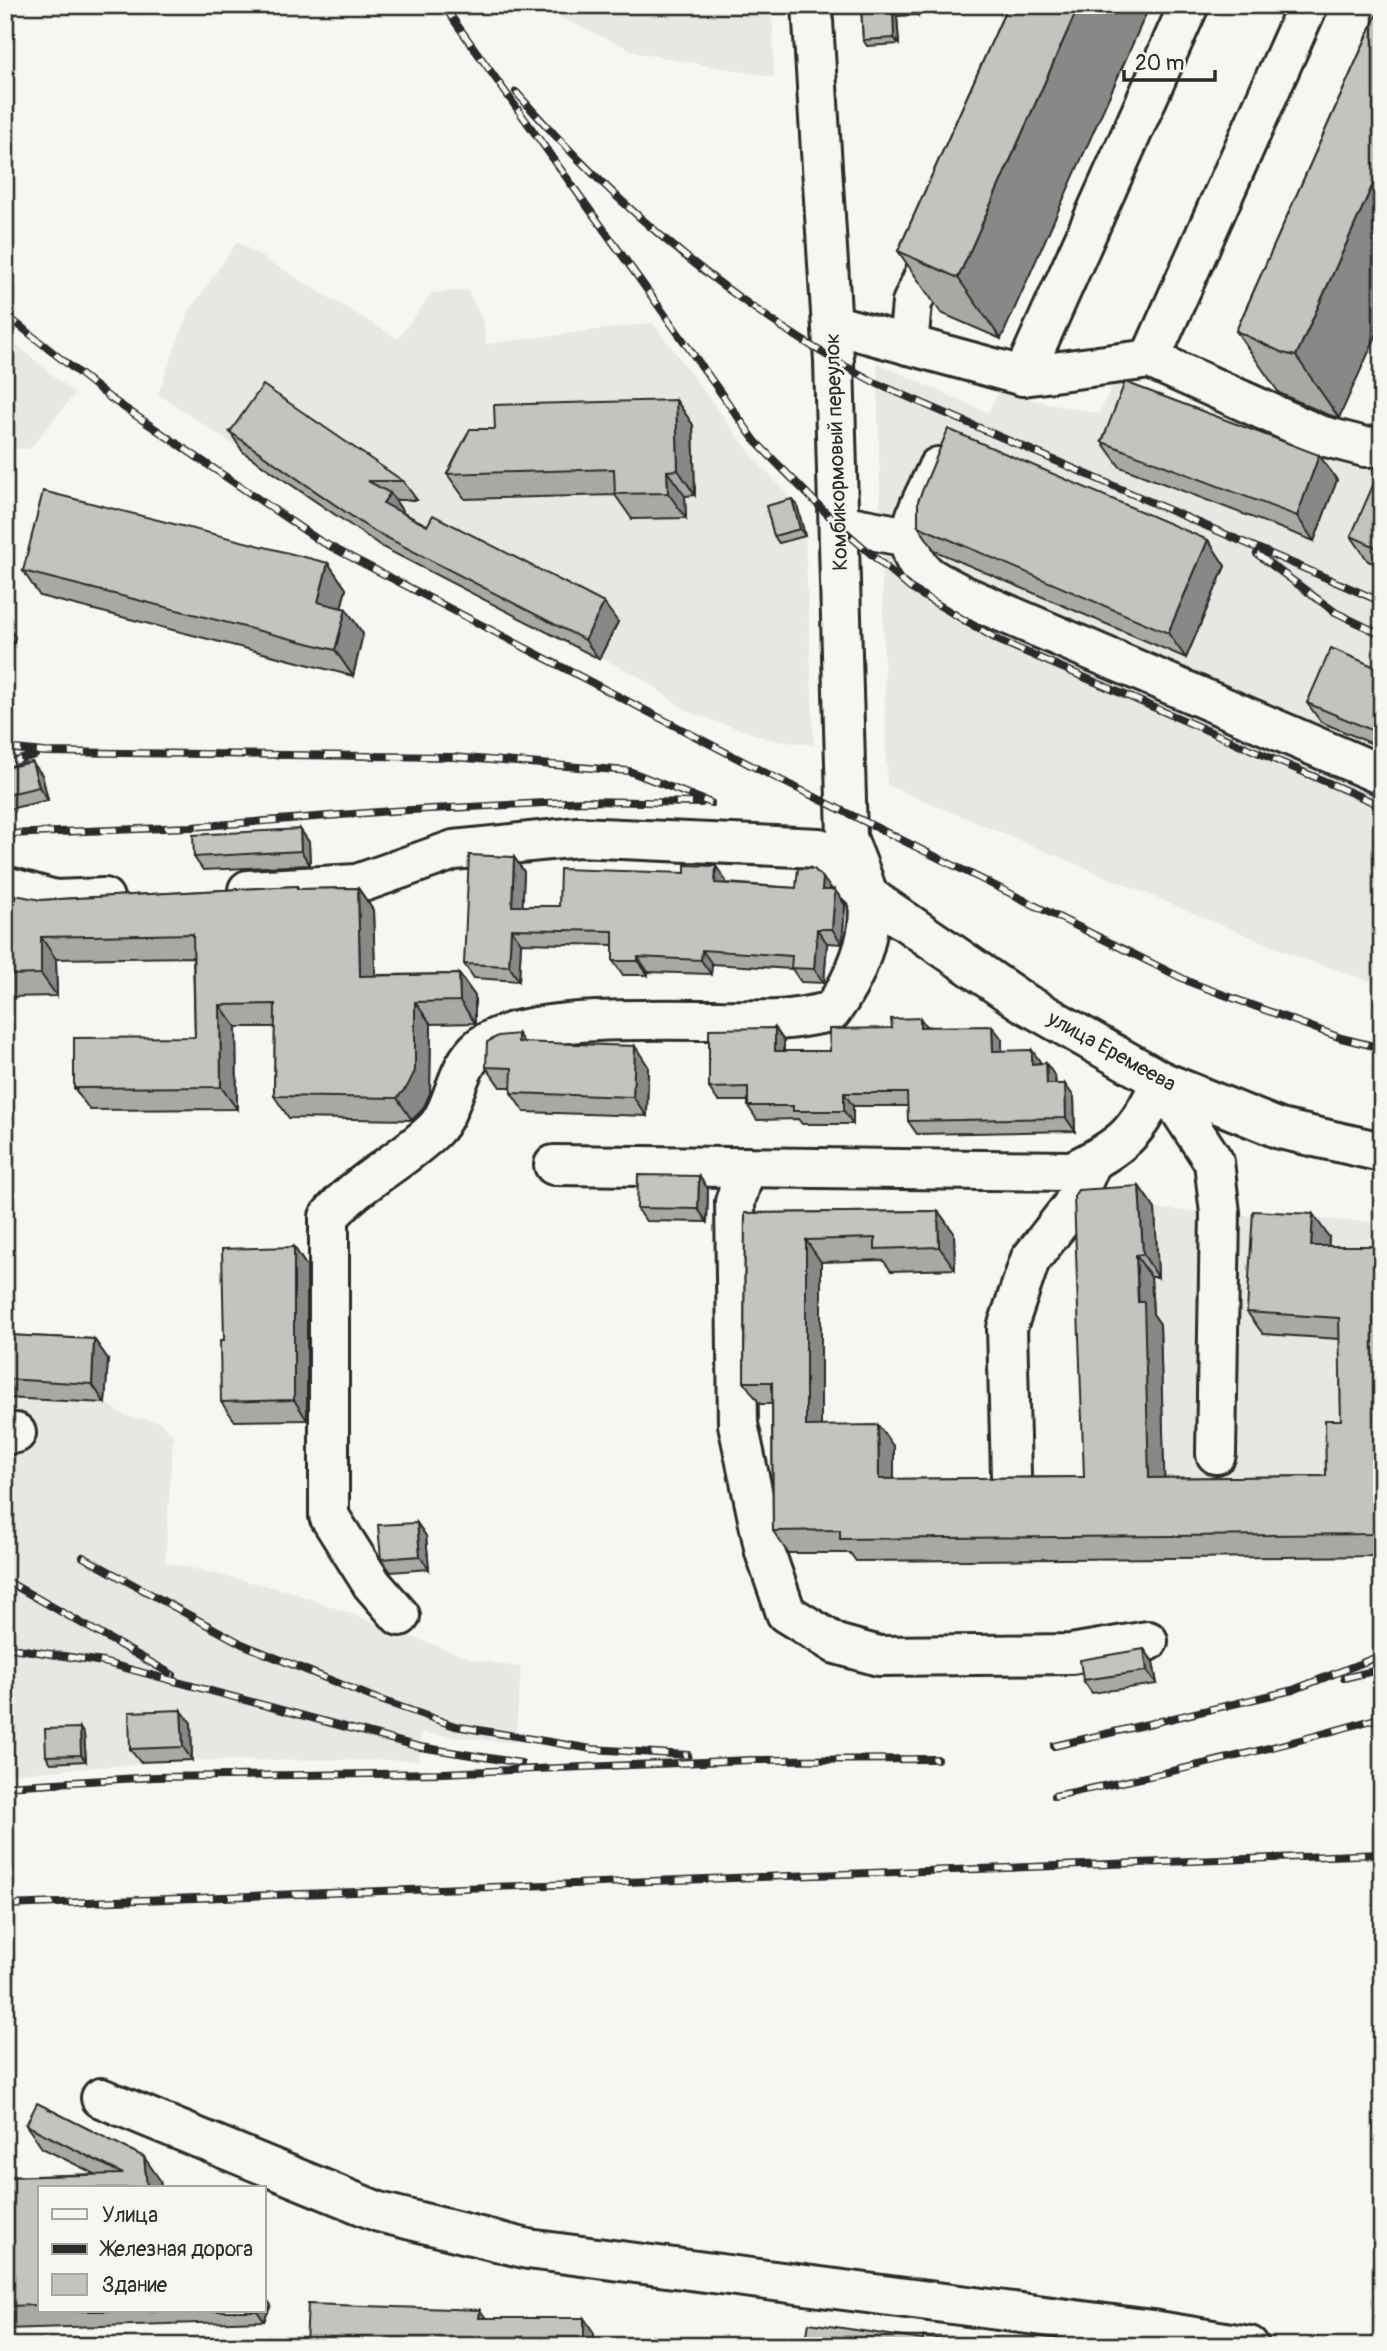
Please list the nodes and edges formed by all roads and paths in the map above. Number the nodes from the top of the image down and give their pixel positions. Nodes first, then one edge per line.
1 (812, 5) edge
2 (1189, 5) edge
3 (1308, 5) edge
4 (956, 204) edge
5 (832, 324) junction
6 (908, 345) junction
7 (1150, 359) junction
8 (1023, 376) junction
9 (1382, 446) edge
10 (941, 459) edge
11 (839, 524) junction
12 (908, 537) junction
13 (1382, 775) edge
14 (5, 886) edge
15 (206, 892) edge
16 (867, 895) junction
17 (137, 896) edge
18 (1161, 1081) junction
19 (1382, 1152) edge
20 (1092, 1161) junction
21 (554, 1165) dead end
22 (746, 1167) junction
23 (1216, 1454) dead end
24 (1011, 1475) edge
25 (400, 1616) dead end
26 (1148, 1641) dead end
27 (101, 2098) dead end
28 (1249, 2346) edge

1 - 5 street, Комбикормовый переулок
2 - 8 street
3 - 7 street
4 - 6 street
5 - 6 street
5 - 11 street, Комбикормовый переулок
6 - 8 street
7 - 8 street
7 - 9 street
10 - 12 street
11 - 12 street
11 - 16 street, Комбикормовый переулок
12 - 13 street
14 - 17 street
15 - 16 street, улица Еремеева
16 - 18 street, улица Еремеева
16 - 25 street, Комбикормовый переулок
18 - 19 street, улица Еремеева
18 - 20 street
18 - 23 street
20 - 22 street
20 - 24 street
21 - 22 street
22 - 26 street
27 - 28 street

